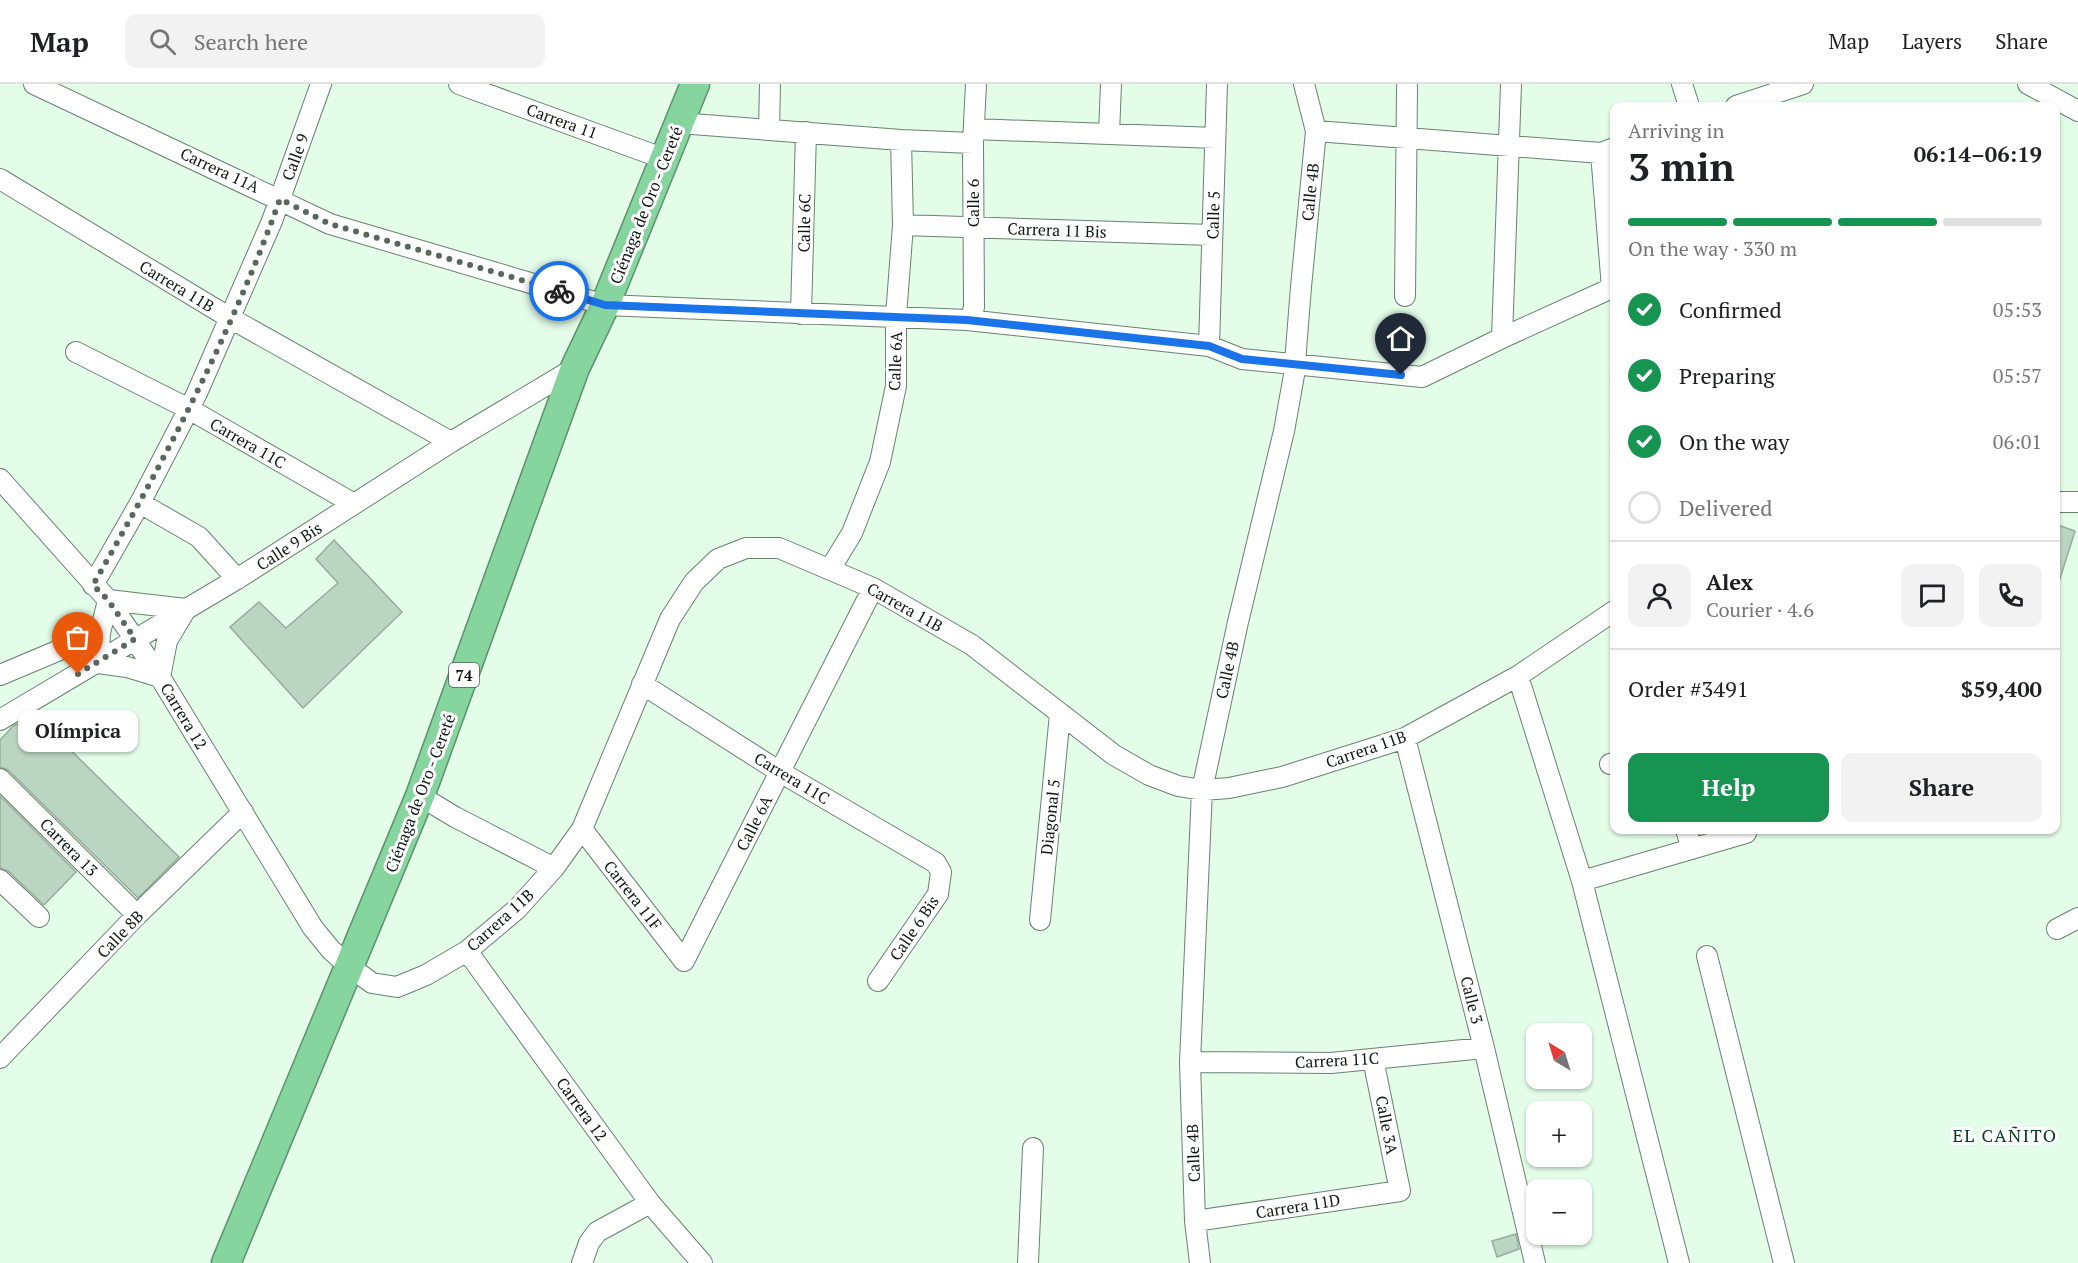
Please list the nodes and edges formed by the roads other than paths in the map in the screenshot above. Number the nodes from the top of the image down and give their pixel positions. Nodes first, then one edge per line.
1 (34, 84) edge
2 (321, 84) edge
3 (459, 84) edge
4 (695, 84) edge
5 (770, 84) edge
6 (976, 84) edge
7 (1111, 84) edge
8 (1217, 84) edge
9 (1304, 84) edge
10 (1511, 84) edge
11 (1682, 84) edge
12 (1803, 84) edge
13 (2028, 84) edge
14 (1407, 87) dead end
15 (1688, 102) edge
16 (1748, 102) edge
17 (2078, 111) edge
18 (679, 123) junction
19 (769, 130) junction
20 (1316, 131) junction
21 (806, 132) junction
22 (1109, 134) junction
23 (974, 136) junction
24 (1215, 138) junction
25 (1408, 138) junction
26 (901, 140) junction
27 (1508, 146) junction
28 (1607, 151) edge
29 (665, 159) junction
30 (0, 179) edge
31 (280, 199) junction
32 (1610, 219) edge
33 (903, 225) junction
34 (974, 228) junction
35 (1212, 235) junction
36 (1610, 288) edge
37 (1405, 296) dead end
38 (605, 305) junction
39 (801, 314) junction
40 (896, 316) junction
41 (230, 318) junction
42 (967, 320) junction
43 (1502, 338) junction
44 (1209, 346) junction
45 (76, 352) dead end
46 (1295, 366) junction
47 (575, 368) junction
48 (189, 409) junction
49 (452, 442) junction
50 (0, 479) edge
51 (2078, 501) edge
52 (2060, 502) edge
53 (140, 503) junction
54 (354, 504) junction
55 (830, 569) junction
56 (237, 579) junction
57 (93, 585) junction
58 (873, 588) junction
59 (108, 600) junction
60 (186, 609) junction
61 (1610, 614) edge
62 (100, 633) junction
63 (135, 639) junction
64 (98, 663) junction
65 (0, 675) edge
66 (160, 676) junction
67 (1518, 676) junction
68 (642, 684) junction
69 (1060, 714) junction
70 (0, 720) edge
71 (1405, 738) junction
72 (780, 772) junction
73 (0, 779) edge
74 (1202, 790) junction
75 (420, 796) junction
76 (243, 813) junction
77 (582, 829) junction
78 (1687, 834) edge
79 (1746, 834) dead end
80 (1692, 849) junction
81 (554, 868) junction
82 (941, 872) joint
83 (0, 880) edge
84 (1582, 881) junction
85 (137, 915) junction
86 (39, 917) dead end
87 (2078, 918) edge
88 (1040, 920) dead end
89 (2056, 929) dead end
90 (467, 951) junction
91 (1707, 956) dead end
92 (684, 961) joint
93 (350, 967) junction
94 (878, 981) dead end
95 (1484, 1048) junction
96 (0, 1058) edge
97 (1373, 1059) junction
98 (1190, 1062) junction
99 (1033, 1148) dead end
100 (1400, 1191) joint
101 (650, 1203) junction
102 (1195, 1221) junction
103 (226, 1263) edge
104 (582, 1263) edge
105 (702, 1263) edge
106 (1028, 1263) edge
107 (1200, 1263) edge
108 (1535, 1263) edge
109 (1679, 1263) edge
110 (1784, 1263) edge

1 - 31 street, Carrera 11A
2 - 31 street, Calle 9
3 - 29 street, Carrera 11
4 - 18 highway, Ciénaga de Oro - Cereté / 74
5 - 19 street
6 - 23 street, Calle 6
7 - 22 street
8 - 24 street, Calle 5
9 - 20 street, Calle 4B
10 - 27 street
11 - 15 street
12 - 16 street
13 - 17 street
14 - 25 street
18 - 19 street
18 - 29 highway, Ciénaga de Oro - Cereté / 74
19 - 21 street
20 - 25 street
20 - 46 street, Calle 4B
21 - 26 street
21 - 39 street, Calle 6C
22 - 23 street
22 - 24 street
23 - 26 street
23 - 34 street, Calle 6
24 - 35 street, Calle 5
25 - 27 street
25 - 37 street
26 - 33 street, Calle 6A
27 - 28 street
27 - 43 street
28 - 32 street
29 - 38 highway, Ciénaga de Oro - Cereté / 74
30 - 41 street, Carrera 11B
31 - 38 street, Carrera 11A
31 - 41 street, Calle 9
33 - 34 street, Carrera 11 Bis
33 - 40 street, Calle 6A
34 - 35 street, Carrera 11 Bis
34 - 42 street, Calle 6
35 - 44 street, Calle 5
36 - 43 street, Carrera 11A
38 - 39 street, Carrera 11A
38 - 47 highway, Ciénaga de Oro - Cereté / 74
39 - 40 street, Carrera 11A
40 - 42 street, Carrera 11A
40 - 55 street, Calle 6A
41 - 48 street, Calle 9
41 - 49 street, Carrera 11B
42 - 44 street, Carrera 11A
43 - 46 street, Carrera 11A
44 - 46 street, Carrera 11A
45 - 48 street, Carrera 11C
46 - 74 street, Calle 4B
47 - 49 street, Calle 9 Bis
47 - 75 highway, Ciénaga de Oro - Cereté / 74
48 - 53 street, Calle 9
48 - 54 street, Carrera 11C
49 - 54 street, Calle 9 Bis
50 - 57 street, Carrera 12
51 - 52 street
53 - 56 street
53 - 57 street, Calle 9
54 - 56 street, Calle 9 Bis
55 - 58 street, Carrera 11B
55 - 68 street, Carrera 11B
56 - 60 street, Calle 9 Bis
57 - 59 street, Carrera 12
58 - 69 street, Carrera 11B
58 - 72 street, Calle 6A
59 - 60 street
59 - 62 street
59 - 63 street, Carrera 12
60 - 63 street, Calle 9 Bis
60 - 66 street
61 - 67 street, Carrera 11B
62 - 64 street
62 - 65 street
63 - 64 street, Calle 9 Bis
63 - 66 street, Carrera 12
64 - 66 street
64 - 70 street, Calle 9 Bis
66 - 76 street, Carrera 12
67 - 71 street, Carrera 11B
67 - 84 street
68 - 72 street, Carrera 11C
68 - 77 street, Carrera 11B
69 - 74 street, Carrera 11B
69 - 88 street, Diagonal 5
71 - 74 street, Carrera 11B
71 - 95 street, Calle 3
72 - 82 street, Carrera 11C
72 - 92 street, Calle 6A
73 - 85 street, Carrera 13
74 - 98 street, Calle 4B
75 - 81 street
75 - 93 highway, Ciénaga de Oro - Cereté / 74
76 - 85 street, Calle 8B
76 - 93 street, Carrera 12
77 - 81 street, Carrera 11B
77 - 92 street, Carrera 11F
78 - 80 street
79 - 80 street
80 - 84 street
81 - 90 street, Carrera 11B
82 - 94 street, Calle 6 Bis
83 - 86 street
84 - 109 street
85 - 96 street, Calle 8B
87 - 89 street
90 - 93 street, Carrera 11B
90 - 101 street, Carrera 12
91 - 110 street
93 - 103 highway, Ciénaga de Oro - Cereté / 74
95 - 97 street, Carrera 11C
95 - 108 street, Calle 3
97 - 98 street, Carrera 11C
97 - 100 street, Calle 3A
98 - 102 street, Calle 4B
99 - 106 street
100 - 102 street, Carrera 11D
101 - 104 street
101 - 105 street, Carrera 12
102 - 107 street, Calle 4B

